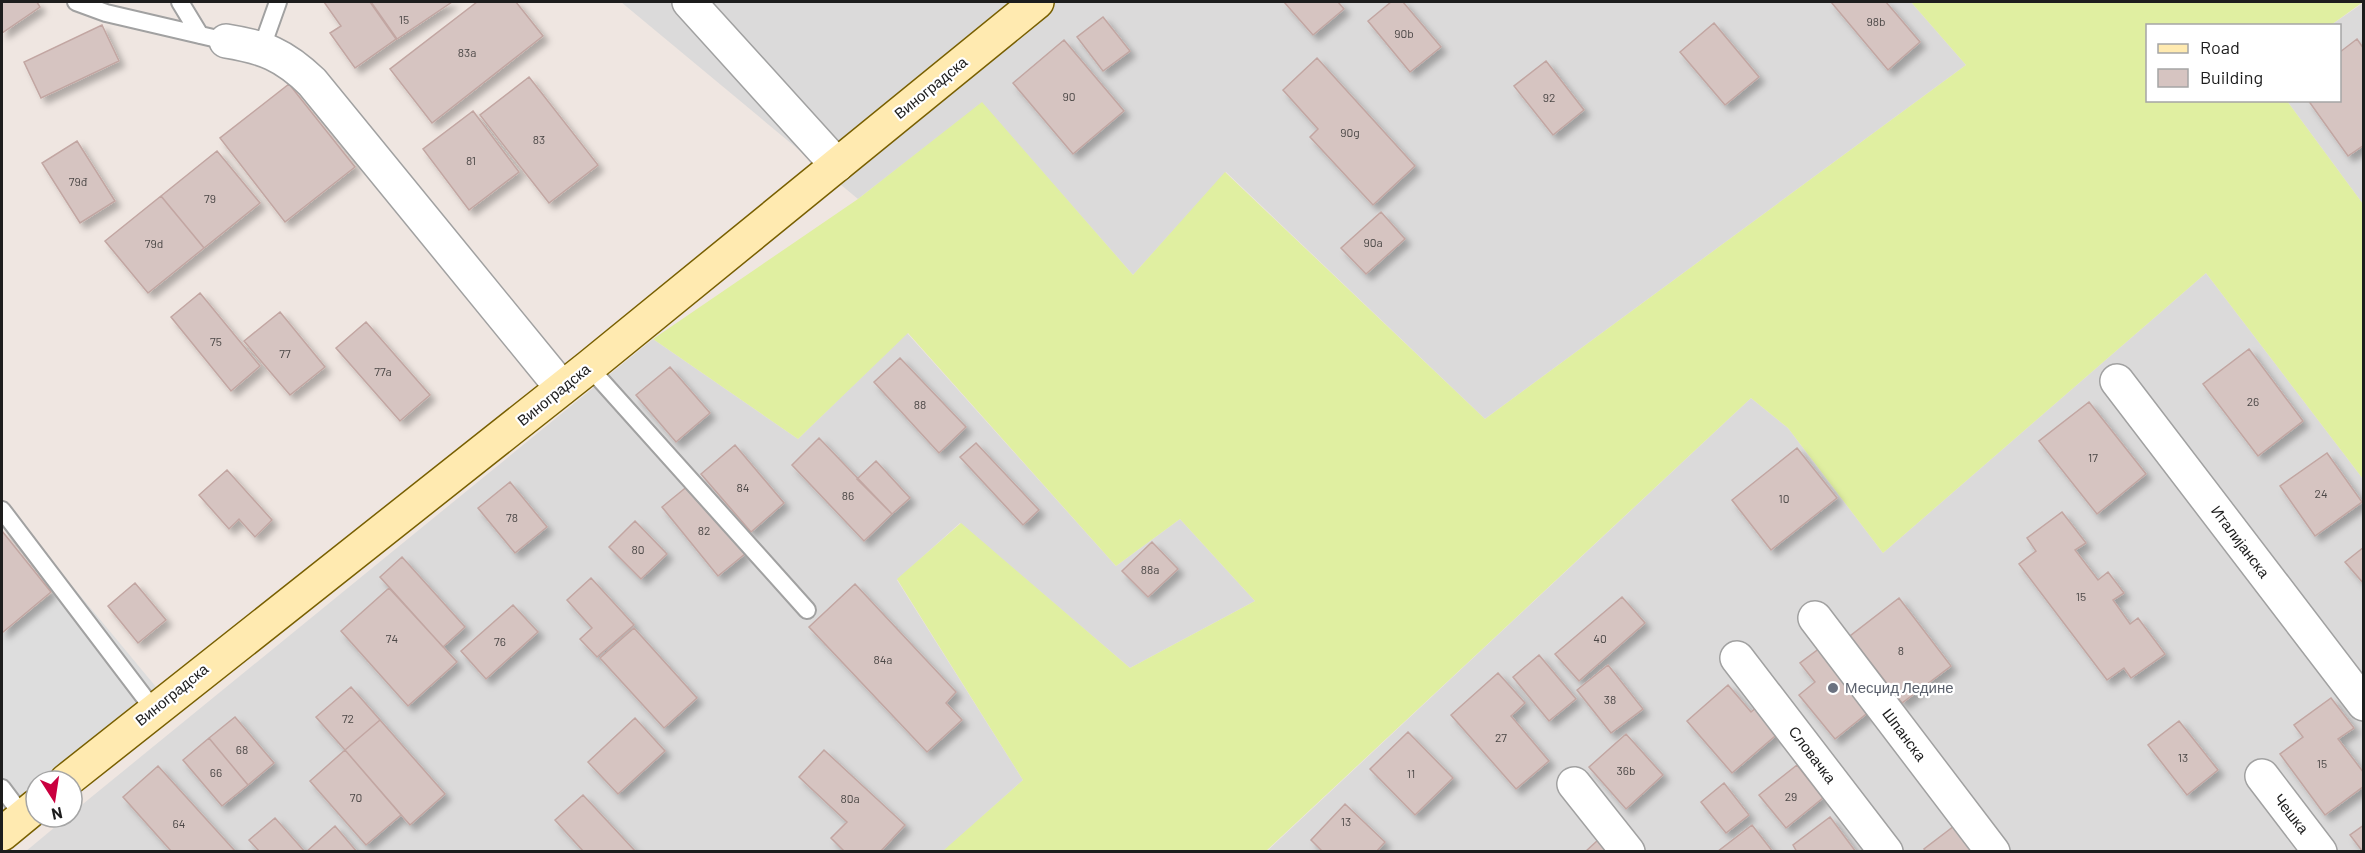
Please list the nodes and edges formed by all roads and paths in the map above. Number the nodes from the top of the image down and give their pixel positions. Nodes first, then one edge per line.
1 (76, 2) edge
2 (180, 2) edge
3 (278, 2) edge
4 (689, 2) edge
5 (1037, 2) edge
6 (213, 38) junction
7 (262, 47) junction
8 (837, 165) junction
9 (589, 367) junction
10 (2117, 381) dead end
11 (562, 388) junction
12 (2, 510) edge
13 (807, 610) dead end
14 (1815, 618) dead end
15 (1737, 658) dead end
16 (2364, 704) edge
17 (154, 710) junction
18 (81, 769) edge
19 (2262, 776) dead end
20 (1574, 784) dead end
21 (2, 788) edge
22 (20, 818) edge
23 (1628, 852) edge
24 (1886, 852) edge
25 (1993, 852) edge
26 (2320, 852) edge

1 - 6 lane
2 - 6 lane
3 - 7 lane
4 - 8 street
5 - 8 street, Виноградска
6 - 7 street
7 - 11 street
8 - 9 street, Виноградска
9 - 11 street, Виноградска
9 - 13 lane
10 - 16 street, Италијанска
11 - 17 street, Виноградска
12 - 17 lane
14 - 25 street, Шпанска
15 - 24 street, Словачка
17 - 18 street, Виноградска
19 - 26 street, Чешка
20 - 23 street
21 - 22 lane

